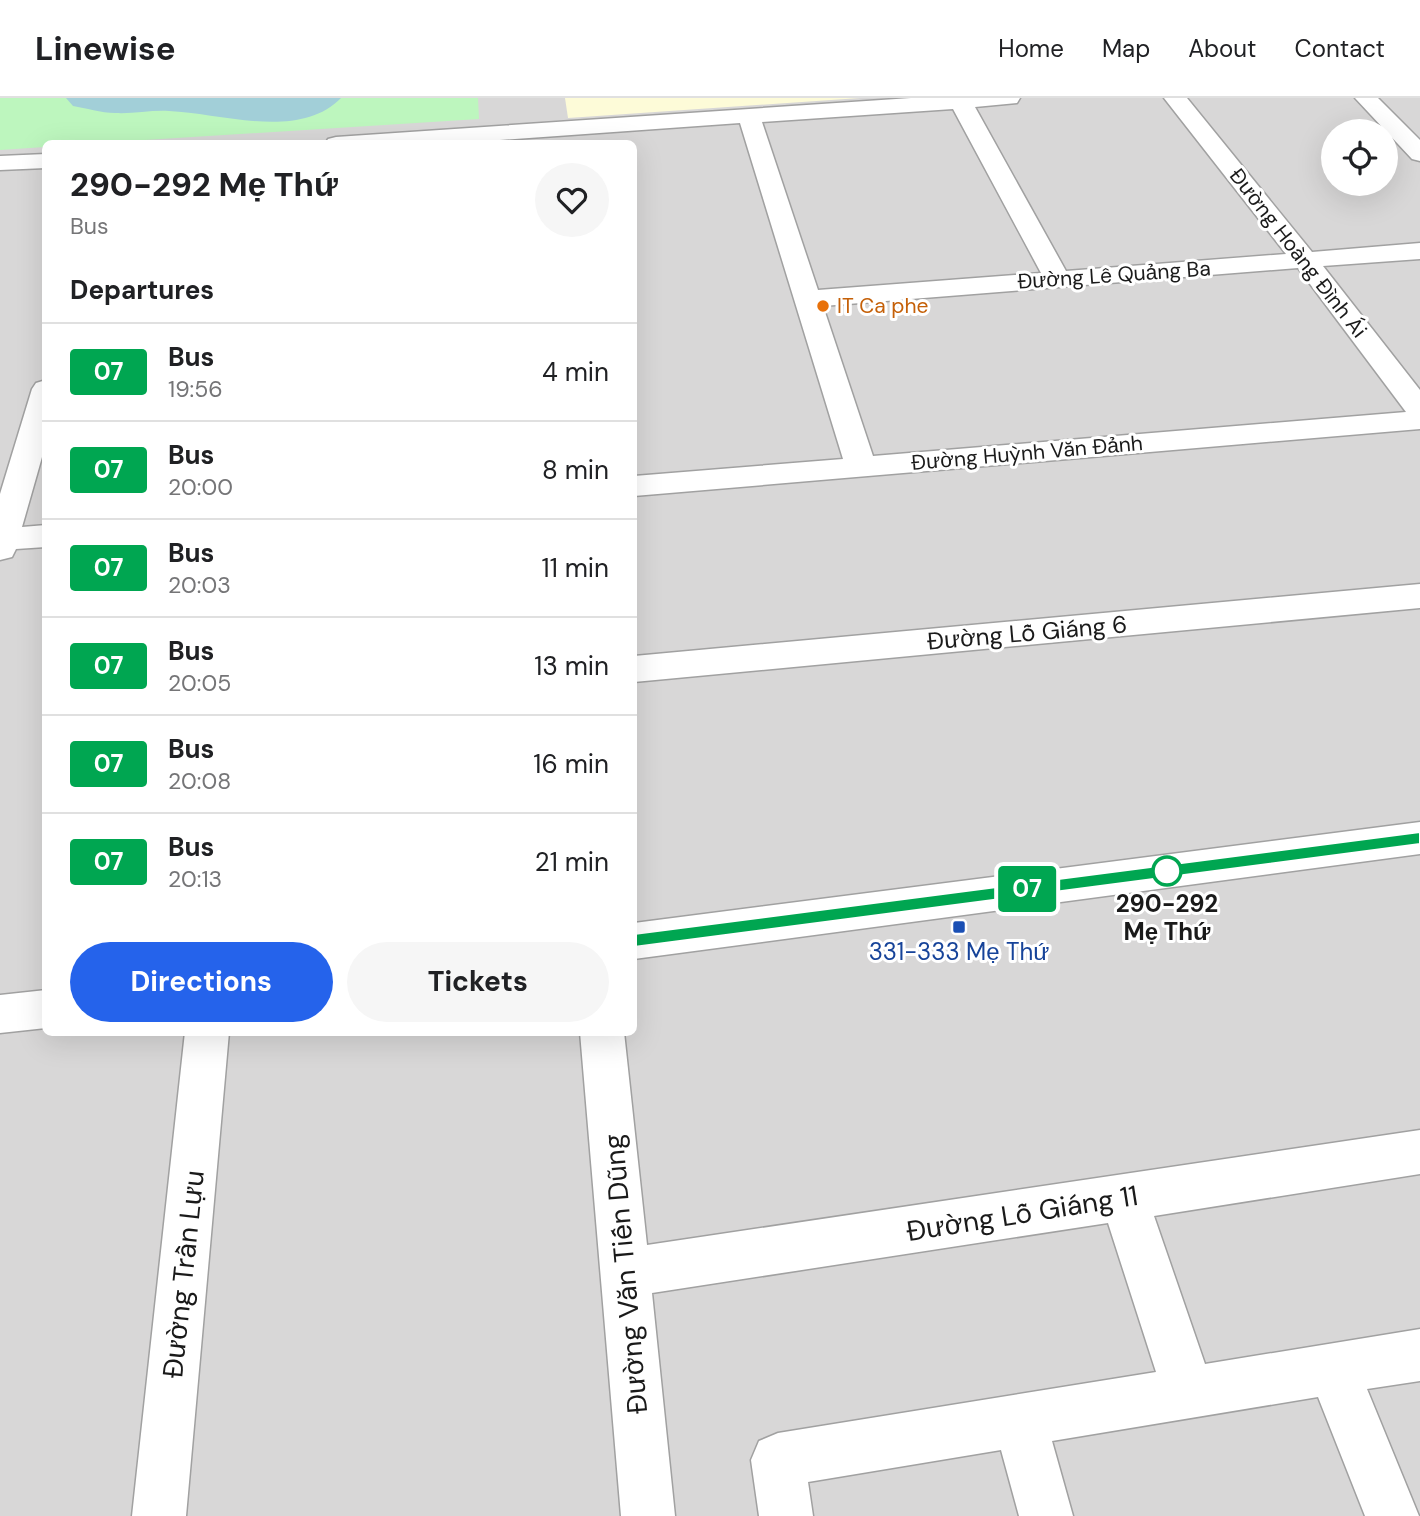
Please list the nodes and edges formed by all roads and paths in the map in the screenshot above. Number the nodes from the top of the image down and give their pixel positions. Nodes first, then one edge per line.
1 (1009, 98) edge
2 (1175, 98) edge
3 (1366, 98) edge
4 (960, 102) junction
5 (513, 106) dead end
6 (749, 116) junction
7 (515, 138) edge
8 (455, 140) edge
9 (1420, 154) edge
10 (42, 161) edge
11 (0, 163) edge
12 (1420, 251) edge
13 (1306, 260) junction
14 (1058, 280) junction
15 (807, 299) junction
16 (42, 403) edge
17 (1420, 410) edge
18 (1420, 420) edge
19 (862, 467) junction
20 (637, 486) edge
21 (42, 537) edge
22 (1, 543) edge
23 (1420, 596) edge
24 (637, 669) edge
25 (1420, 838) edge
26 (637, 941) edge
27 (42, 1009) edge
28 (0, 1014) edge
29 (207, 1036) edge
30 (602, 1036) edge
31 (1420, 1152) edge
32 (1124, 1197) junction
33 (624, 1273) junction
34 (1420, 1355) edge
35 (1333, 1370) junction
36 (1189, 1393) junction
37 (1020, 1420) junction
38 (159, 1516) edge
39 (648, 1516) edge
40 (786, 1516) edge
41 (1046, 1516) edge
42 (1392, 1516) edge

1 - 4 street
2 - 13 street, Đường Hoàng Đình Ái
3 - 9 street
4 - 6 street
4 - 14 street
5 - 7 street
6 - 7 street
6 - 15 street
7 - 8 street
10 - 11 street
12 - 13 street, Đường Lê Quảng Ba
13 - 14 street, Đường Lê Quảng Ba
13 - 17 street, Đường Hoàng Đình Ái
14 - 15 street, Đường Lê Quảng Ba
15 - 19 street
16 - 22 street
18 - 19 street, Đường Huỳnh Văn Đảnh
19 - 20 street, Đường Huỳnh Văn Đảnh
21 - 22 street
23 - 24 street, Đường Lỗ Giáng 6
25 - 26 street
27 - 28 street
29 - 38 street, Đường Trần Lựu
30 - 33 street, Đường Văn Tiến Dũng
31 - 32 street, Đường Lỗ Giáng 11
32 - 33 street, Đường Lỗ Giáng 11
32 - 36 street
33 - 39 street, Đường Văn Tiến Dũng
34 - 35 street
35 - 36 street
35 - 42 street
36 - 37 street
37 - 40 street
37 - 41 street

